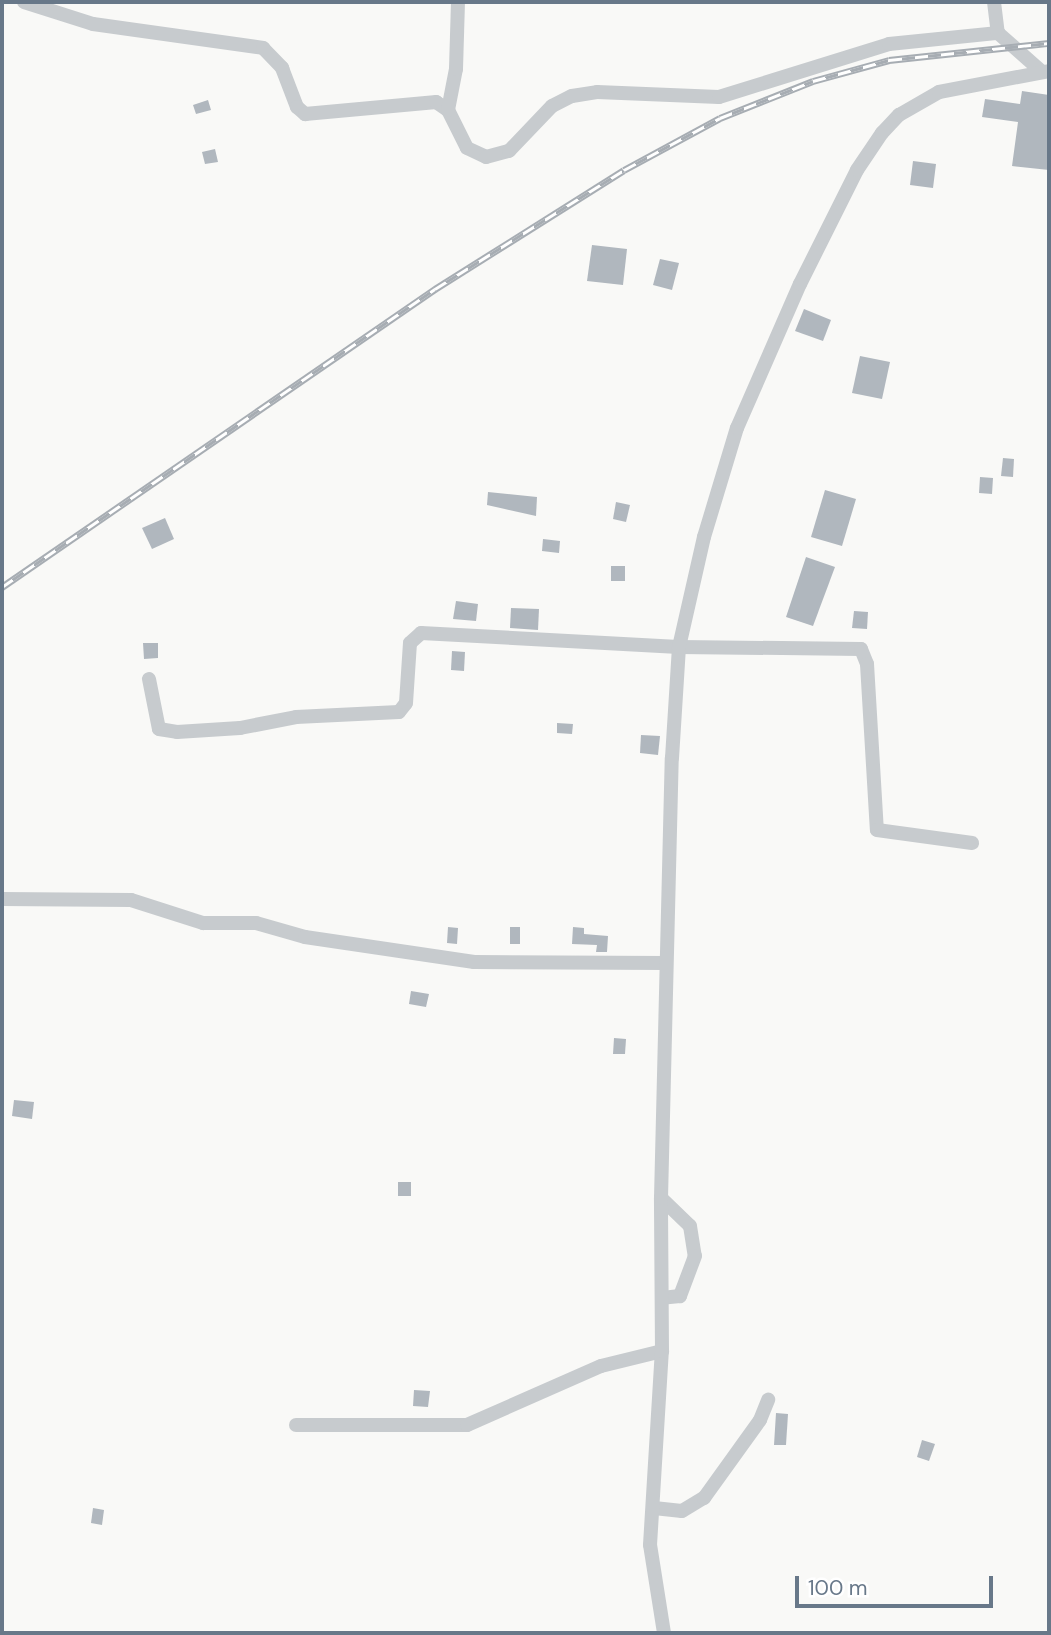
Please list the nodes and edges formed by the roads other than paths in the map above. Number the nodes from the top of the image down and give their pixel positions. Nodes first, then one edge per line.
1 (24, 2) edge
2 (458, 2) edge
3 (994, 2) edge
4 (998, 33) junction
5 (1045, 71) edge
6 (448, 110) junction
7 (679, 647) junction
8 (149, 679) dead end
9 (972, 843) dead end
10 (2, 899) edge
11 (666, 963) junction
12 (661, 1198) junction
13 (662, 1298) junction
14 (662, 1351) junction
15 (768, 1400) dead end
16 (296, 1425) dead end
17 (654, 1508) junction
18 (664, 1633) edge

1 - 6 street
2 - 6 street
3 - 4 street
4 - 5 street
4 - 6 street
5 - 7 street
7 - 8 street
7 - 9 street
7 - 11 street
10 - 11 street
11 - 12 street
12 - 13 street
12 - 13 street
13 - 14 street
14 - 16 street
14 - 17 street
15 - 17 street
17 - 18 street

